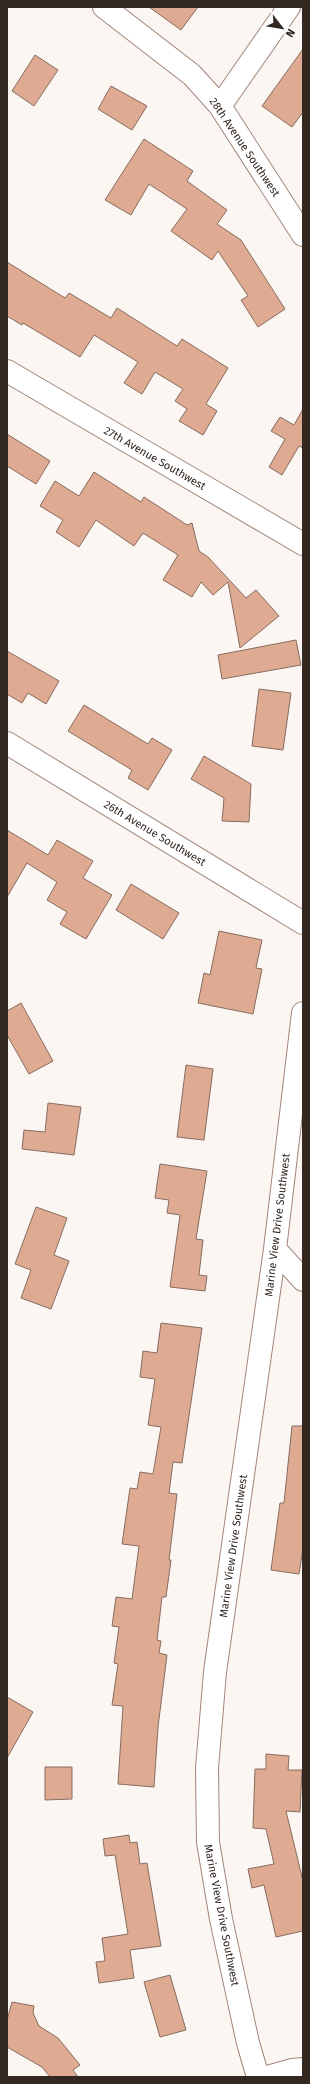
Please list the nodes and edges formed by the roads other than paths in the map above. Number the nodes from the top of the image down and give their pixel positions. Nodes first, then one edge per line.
1 (104, 7) edge
2 (289, 7) edge
3 (220, 106) junction
4 (303, 235) edge
5 (7, 371) edge
6 (303, 544) edge
7 (7, 743) edge
8 (303, 922) edge
9 (303, 1013) edge
10 (275, 1249) junction
11 (303, 1280) edge
12 (303, 2070) edge
13 (258, 2077) edge
14 (267, 2077) edge

1 - 3 street, 28th Avenue Southwest
2 - 3 street
3 - 4 street, 28th Avenue Southwest
5 - 6 street, 27th Avenue Southwest
7 - 8 street, 26th Avenue Southwest
9 - 10 street, Marine View Drive Southwest
10 - 11 street
10 - 13 street, Marine View Drive Southwest
12 - 14 street

